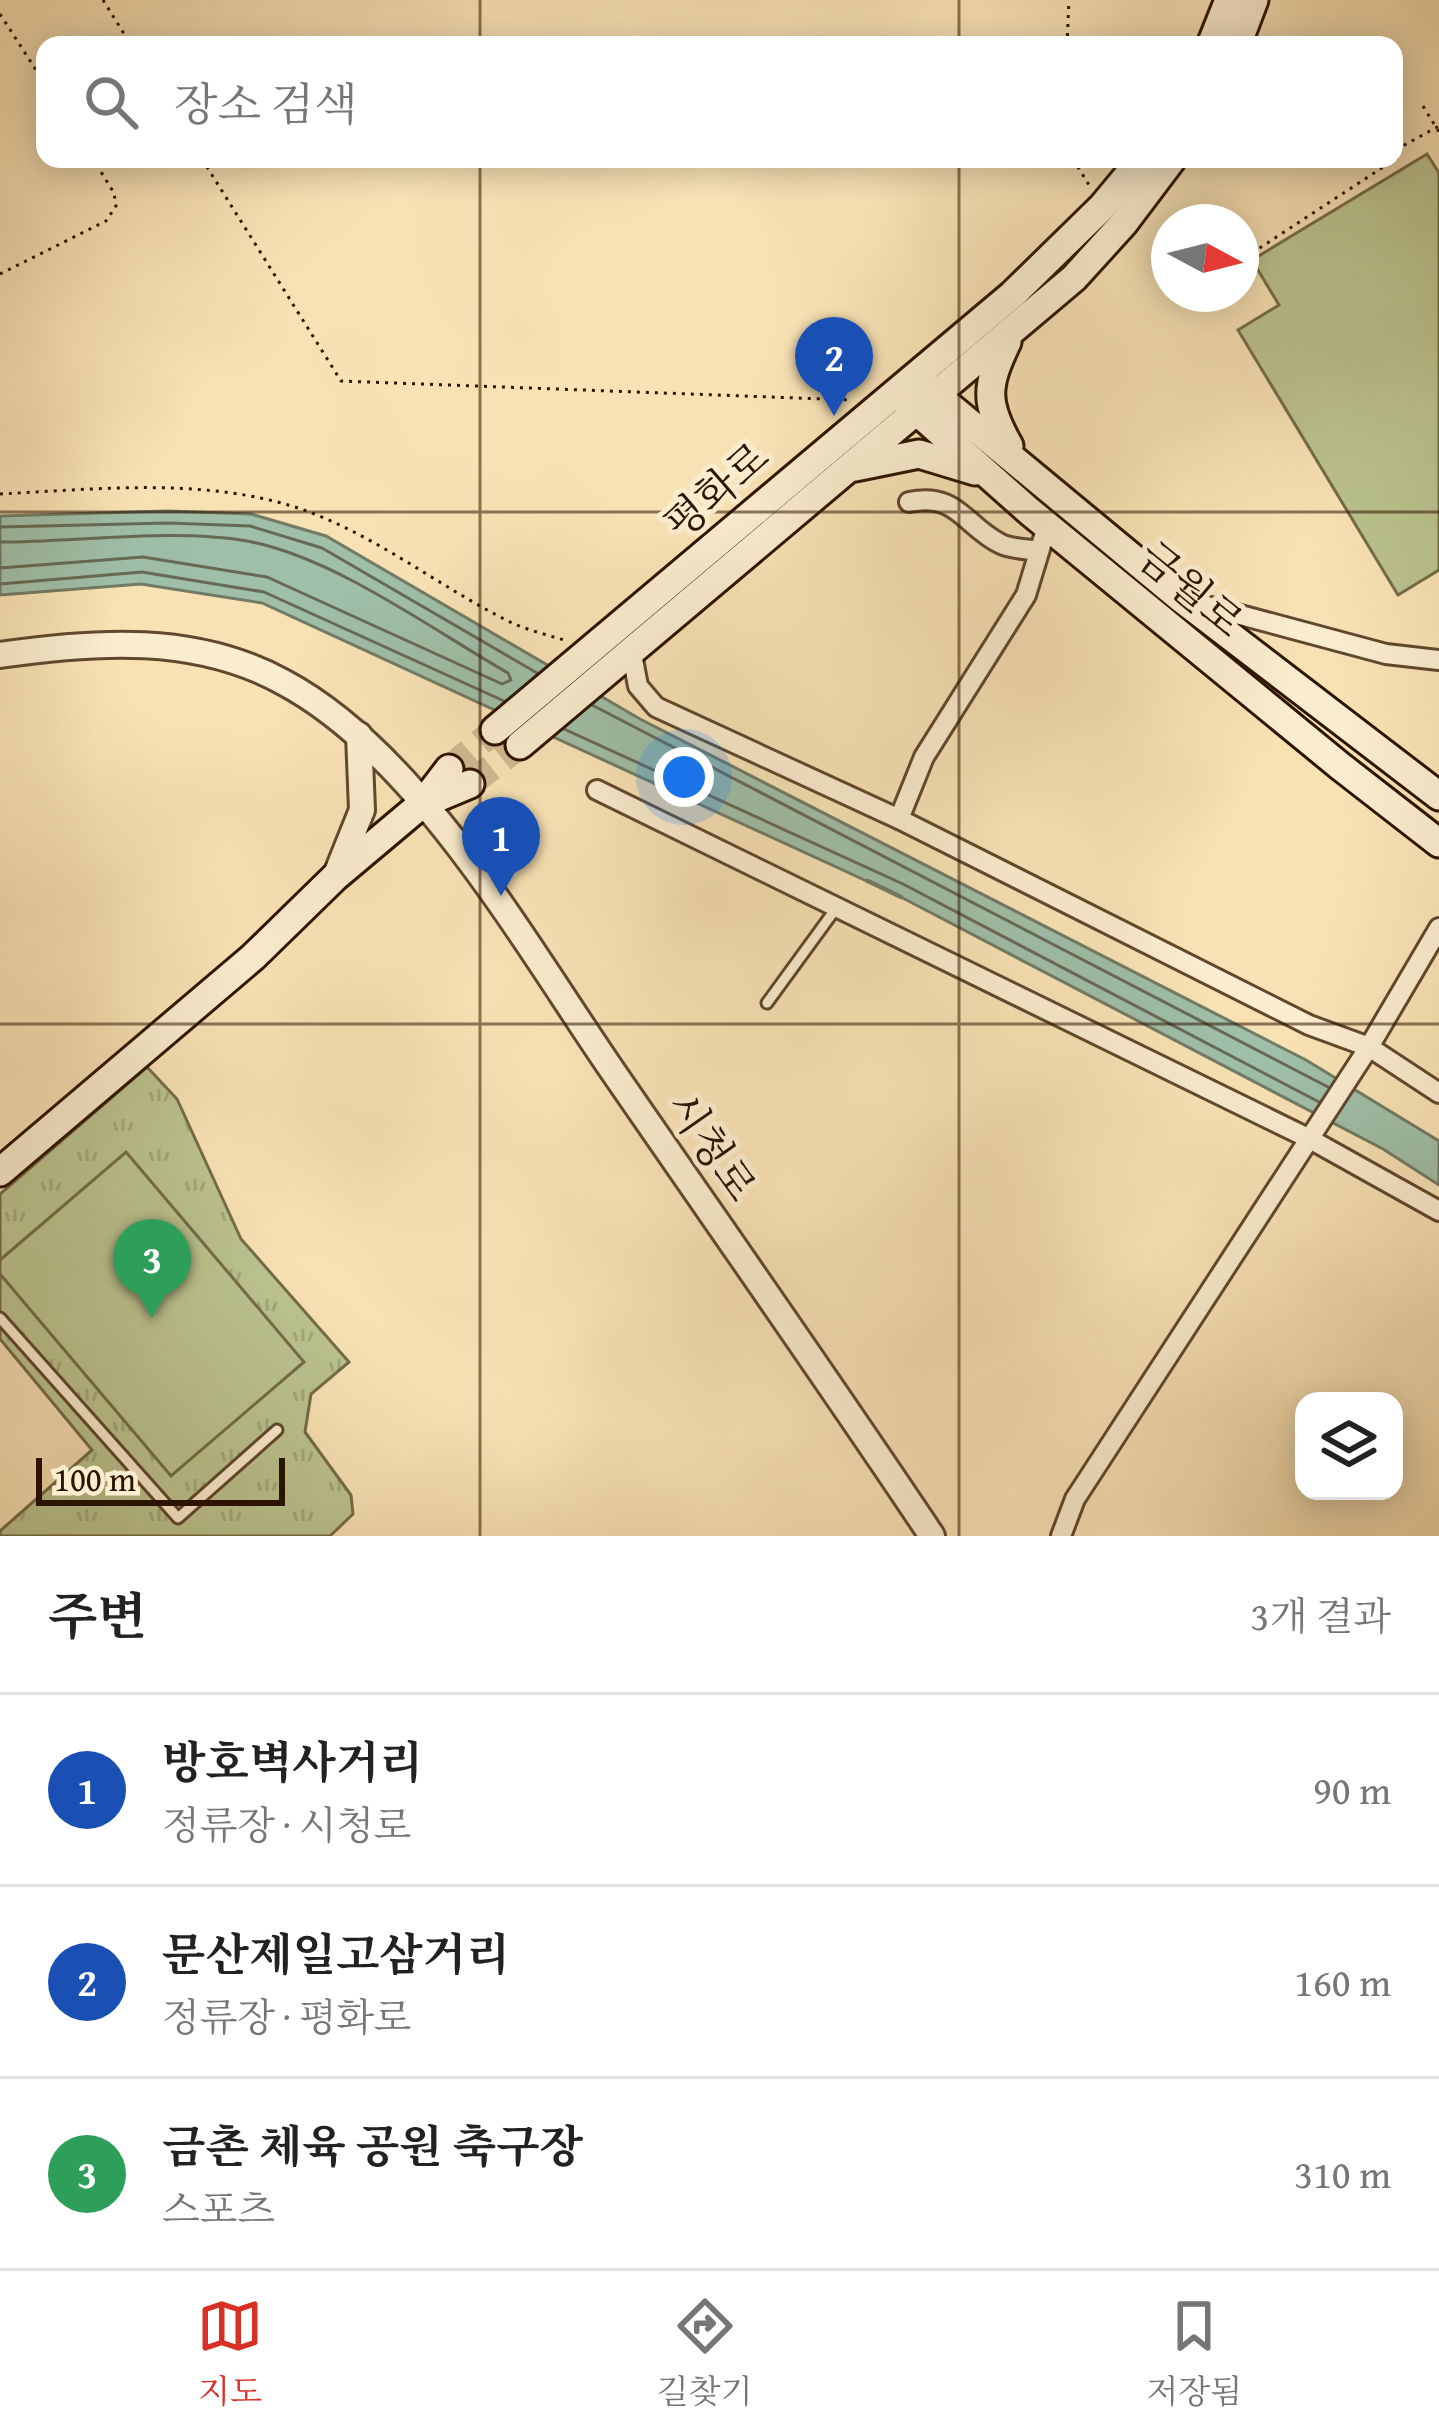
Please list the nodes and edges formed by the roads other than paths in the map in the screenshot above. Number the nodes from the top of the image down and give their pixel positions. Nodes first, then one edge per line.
1 (1229, 0) edge
2 (1254, 0) edge
3 (1215, 36) edge
4 (1240, 36) edge
5 (1134, 168) edge
6 (1165, 168) edge
7 (1013, 330) junction
8 (905, 383) junction
9 (925, 405) junction
10 (1017, 460) junction
11 (846, 470) junction
12 (991, 477) junction
13 (909, 502) dead end
14 (1043, 538) junction
15 (1182, 599) junction
16 (632, 654) junction
17 (0, 655) edge
18 (1439, 660) edge
19 (583, 662) junction
20 (495, 730) tunnel mouth
21 (359, 735) junction
22 (520, 745) tunnel mouth
23 (460, 776) tunnel mouth
24 (597, 790) dead end
25 (1439, 796) edge
26 (424, 803) junction
27 (899, 819) junction
28 (1439, 843) edge
29 (334, 877) junction
30 (837, 907) junction
31 (1439, 928) edge
32 (767, 1003) dead end
33 (1366, 1051) junction
34 (1439, 1093) edge
35 (1310, 1134) junction
36 (0, 1172) edge
37 (1439, 1211) edge
38 (0, 1318) edge
39 (277, 1430) dead end
40 (932, 1536) edge
41 (1061, 1536) edge

1 - 3 main road
2 - 4 main road
5 - 8 main road, 평화로
6 - 7 main road, 평화로
7 - 9 main road, 평화로
7 - 10 main road
8 - 9 main road, 금월로
8 - 19 main road, 평화로
9 - 10 main road, 금월로
9 - 11 main road, 평화로
9 - 12 main road, 금월로
10 - 15 main road, 금월로
11 - 12 main road
11 - 16 main road, 평화로
12 - 14 main road, 금월로
13 - 14 street
14 - 27 street
14 - 28 main road, 금월로
15 - 18 street
15 - 25 main road, 금월로
16 - 19 main road, 평화로
16 - 27 street
17 - 21 street, 시청로
19 - 20 main road, 평화로
19 - 22 main road, 평화로
21 - 26 street, 시청로
21 - 29 street
23 - 26 main road
24 - 30 street
26 - 29 main road
26 - 40 street, 시청로
27 - 33 street
29 - 36 main road
30 - 32 lane
30 - 35 street
31 - 33 street
33 - 34 street
33 - 35 street
35 - 37 street
35 - 41 street
38 - 39 lane

